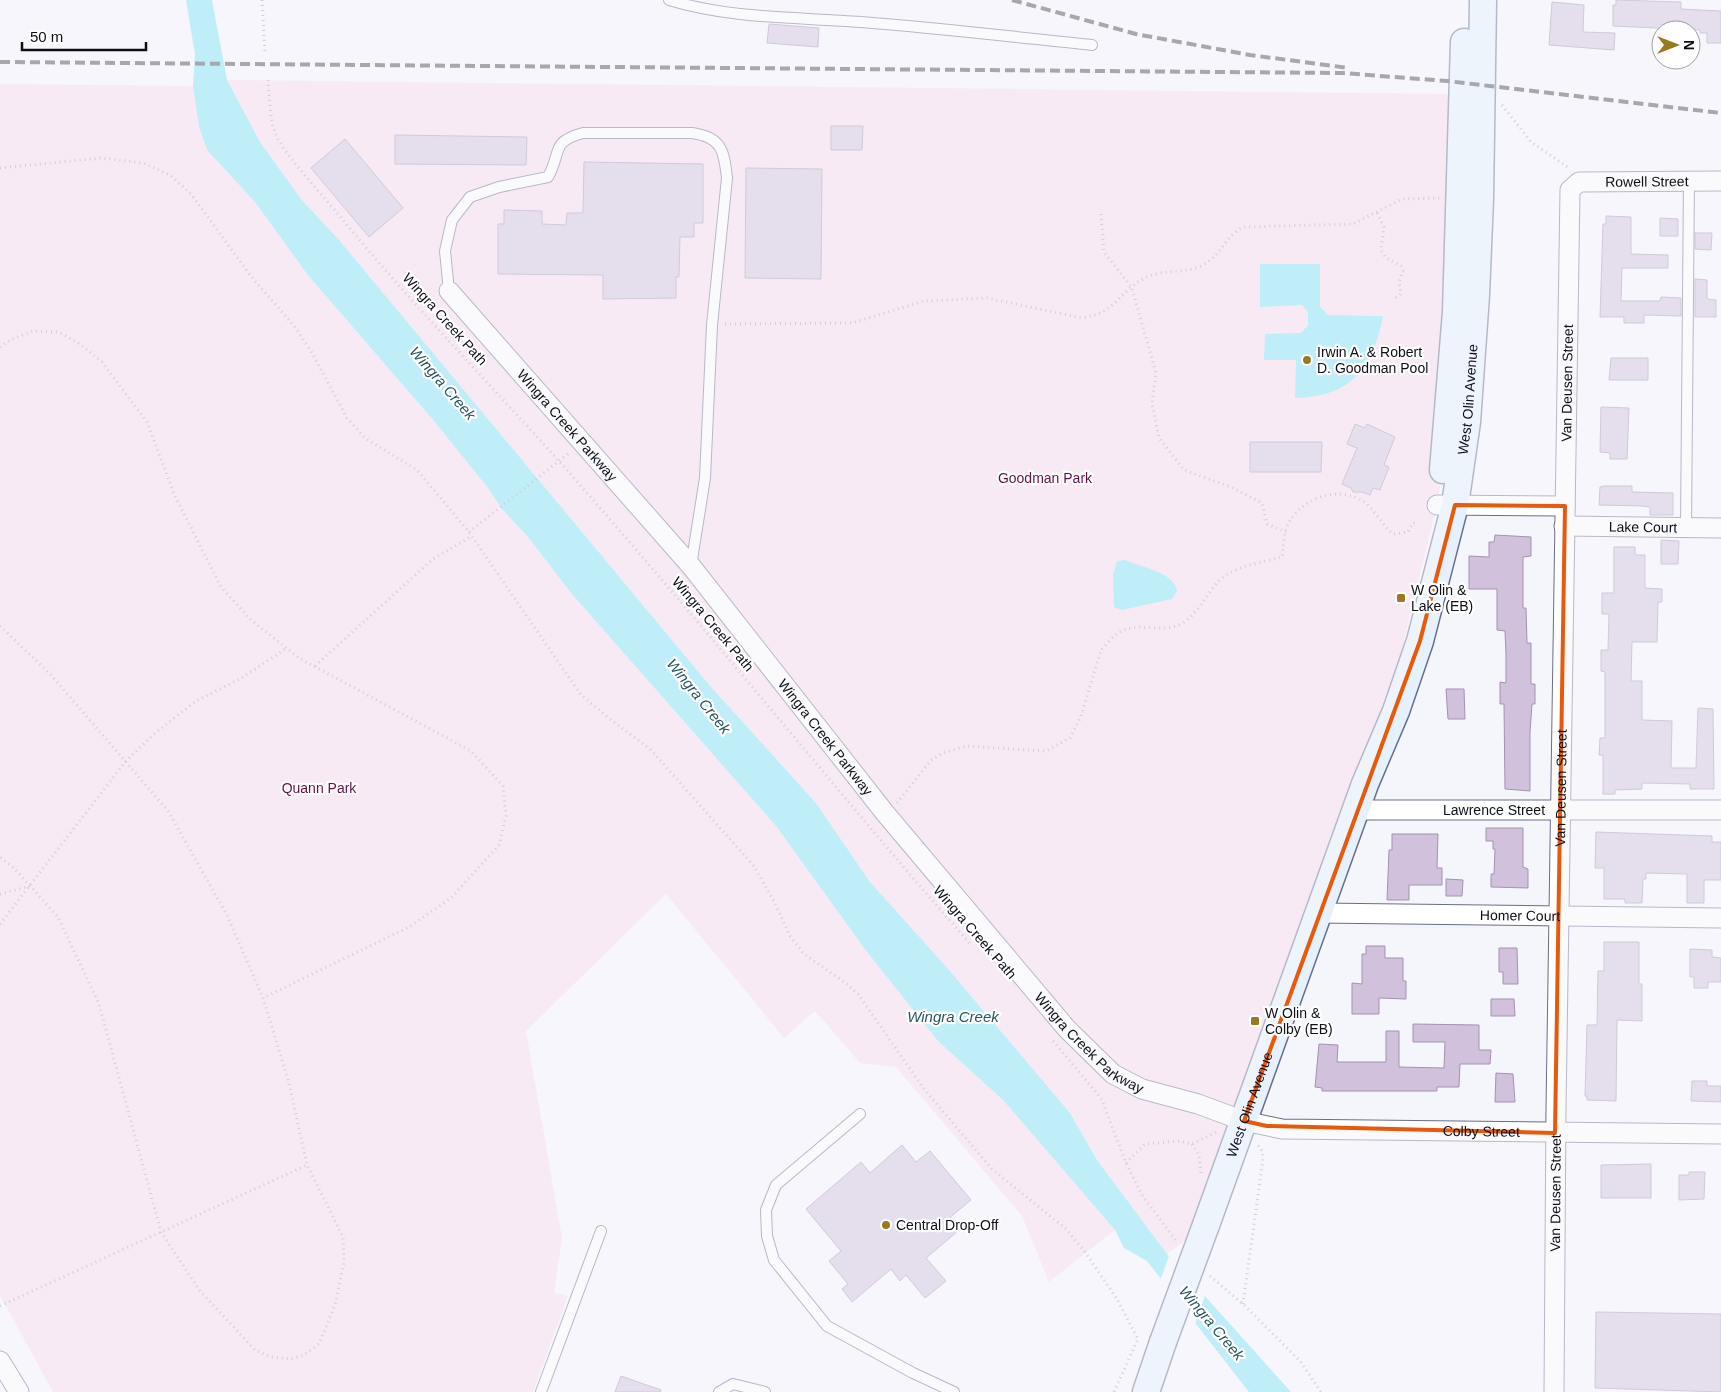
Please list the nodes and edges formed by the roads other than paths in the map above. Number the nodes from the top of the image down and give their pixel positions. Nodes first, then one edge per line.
1 (669, 0) edge
2 (1464, 0) edge
3 (1483, 0) edge
4 (1092, 45) dead end
5 (1689, 180) junction
6 (1721, 181) edge
7 (1579, 184) joint
8 (449, 291) joint
9 (1446, 505) junction
10 (1565, 506) junction
11 (1564, 526) junction
12 (1686, 527) junction
13 (1721, 528) edge
14 (691, 566) junction
15 (1561, 809) junction
16 (1356, 810) junction
17 (1721, 810) edge
18 (1320, 913) junction
19 (1559, 918) junction
20 (1721, 918) edge
21 (860, 1114) dead end
22 (1244, 1121) junction
23 (1555, 1132) junction
24 (1721, 1134) edge
25 (601, 1231) dead end
26 (0, 1361) edge
27 (19, 1392) edge
28 (541, 1392) edge
29 (720, 1392) edge
30 (765, 1392) edge
31 (954, 1392) edge
32 (1146, 1392) edge
33 (1554, 1392) edge

1 - 4 lane
2 - 9 street, West Olin Avenue
3 - 9 street, West Olin Avenue
5 - 6 street, Rowell Street
5 - 7 street, Rowell Street
5 - 12 lane
7 - 10 street, Van Deusen Street
8 - 14 street, Wingra Creek Parkway
8 - 14 lane
9 - 10 street
9 - 16 street, West Olin Avenue
10 - 11 street, Van Deusen Street
11 - 12 street, Lake Court
11 - 15 street, Van Deusen Street
12 - 13 street, Lake Court
14 - 22 street, Wingra Creek Parkway
15 - 16 street, Lawrence Street
15 - 17 street, Lawrence Street
15 - 19 street, Van Deusen Street
16 - 18 street, West Olin Avenue
18 - 19 street, Homer Court
18 - 22 street, West Olin Avenue
19 - 20 street, Homer Court
19 - 23 street, Van Deusen Street
21 - 31 lane
22 - 23 street, Colby Street
22 - 32 street, West Olin Avenue, bridge
23 - 24 street, Colby Street
23 - 33 street, Van Deusen Street
25 - 28 lane
26 - 27 street
29 - 30 lane

